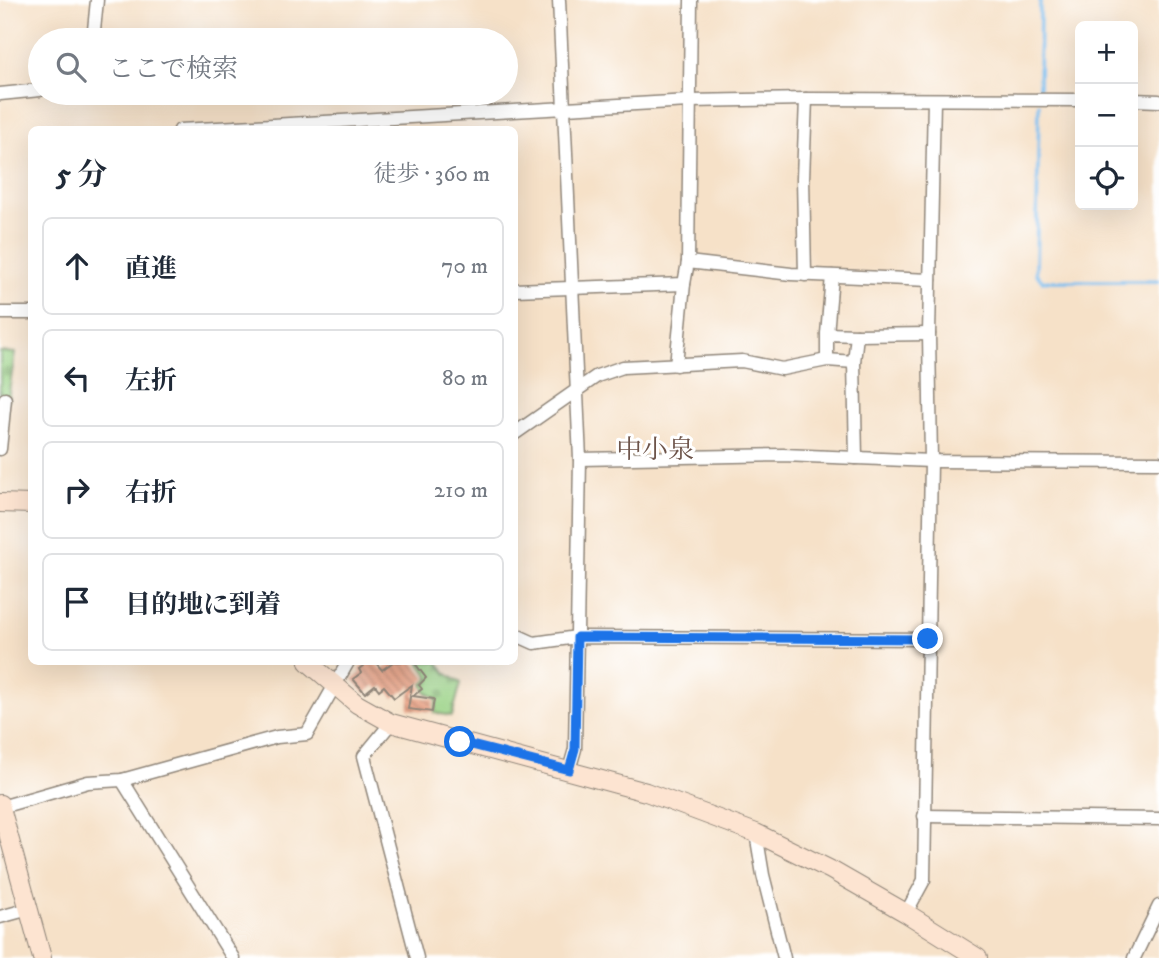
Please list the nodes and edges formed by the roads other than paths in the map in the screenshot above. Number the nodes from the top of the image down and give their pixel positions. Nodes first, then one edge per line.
1 (97, 0) edge
2 (558, 0) edge
3 (691, 0) edge
4 (94, 28) edge
5 (28, 91) edge
6 (0, 94) edge
7 (806, 99) junction
8 (934, 100) junction
9 (1075, 100) edge
10 (1138, 100) edge
11 (690, 101) junction
12 (1159, 101) edge
13 (565, 107) junction
14 (267, 126) edge
15 (688, 261) junction
16 (805, 275) junction
17 (832, 276) junction
18 (930, 281) junction
19 (684, 284) junction
20 (573, 287) junction
21 (518, 290) edge
22 (0, 313) edge
23 (28, 313) edge
24 (827, 334) junction
25 (929, 334) junction
26 (857, 335) junction
27 (827, 360) junction
28 (854, 362) junction
29 (676, 365) junction
30 (577, 390) junction
31 (5, 399) dead end
32 (518, 431) edge
33 (0, 449) edge
34 (856, 458) junction
35 (580, 459) junction
36 (931, 461) junction
37 (1159, 462) edge
38 (0, 503) edge
39 (28, 504) edge
40 (518, 636) edge
41 (577, 637) junction
42 (928, 639) junction
43 (311, 665) edge
44 (346, 665) edge
45 (335, 687) junction
46 (391, 723) junction
47 (569, 770) junction
48 (122, 780) junction
49 (0, 805) edge
50 (924, 816) junction
51 (1159, 819) edge
52 (4, 829) edge
53 (756, 833) junction
54 (1159, 906) edge
55 (29, 909) junction
56 (906, 913) junction
57 (0, 917) edge
58 (42, 958) edge
59 (233, 958) edge
60 (417, 958) edge
61 (783, 958) edge
62 (978, 958) edge
63 (1134, 958) edge

1 - 4 street
2 - 13 street
3 - 11 street
5 - 6 street
7 - 8 street
7 - 11 street
7 - 16 street
8 - 9 street
8 - 18 street
10 - 12 street
11 - 13 street
11 - 15 street
13 - 14 street
13 - 20 street
15 - 16 street
15 - 19 street
16 - 17 street
17 - 18 street
17 - 24 street
18 - 25 street
19 - 20 street
19 - 29 street
20 - 21 street
20 - 30 street
22 - 23 street
24 - 26 street
24 - 27 street
25 - 26 street
25 - 36 street
26 - 28 street
27 - 28 street
27 - 29 street
28 - 34 street
29 - 30 street
30 - 32 street
30 - 35 street
31 - 33 street
34 - 35 street
34 - 36 street
35 - 41 street
36 - 37 street
36 - 42 street
38 - 39 street
40 - 41 street
41 - 42 street
41 - 47 street
42 - 50 street
43 - 45 street
44 - 45 street
45 - 46 street
45 - 48 street
46 - 47 street
46 - 60 street
47 - 53 street
48 - 49 street
48 - 59 street
49 - 52 street
50 - 51 street
50 - 56 street
52 - 55 street
53 - 56 street
53 - 61 street
54 - 63 street
55 - 57 street
55 - 58 street
56 - 62 street

